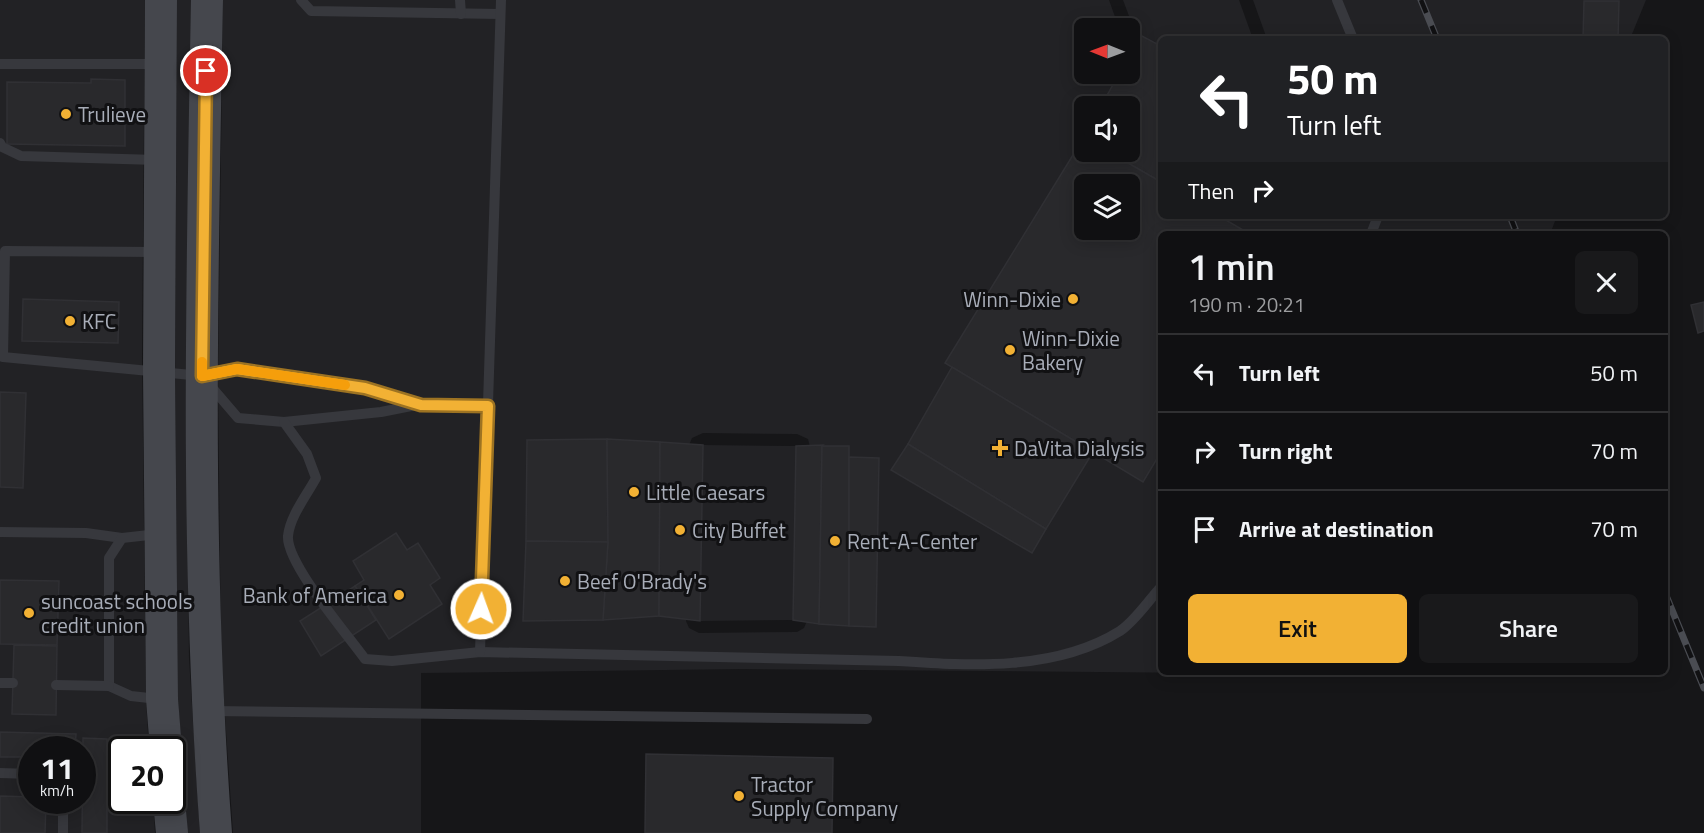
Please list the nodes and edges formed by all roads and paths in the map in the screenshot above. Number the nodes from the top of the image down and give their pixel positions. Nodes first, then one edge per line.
1 (161, 0) edge
2 (207, 0) edge
3 (301, 0) edge
4 (460, 0) edge
5 (501, 0) edge
6 (1337, 0) edge
7 (461, 14) junction
8 (500, 14) junction
9 (1352, 36) edge
10 (0, 64) edge
11 (160, 64) junction
12 (0, 143) edge
13 (160, 160) junction
14 (159, 252) junction
15 (159, 370) junction
16 (202, 376) junction
17 (421, 405) junction
18 (488, 406) junction
19 (284, 422) junction
20 (0, 532) edge
21 (161, 534) junction
22 (122, 538) junction
23 (1158, 590) edge
24 (480, 652) junction
25 (0, 683) edge
26 (13, 683) dead end
27 (56, 685) dead end
28 (109, 686) junction
29 (162, 699) junction
30 (208, 711) junction
31 (867, 719) dead end
32 (165, 736) edge
33 (0, 773) edge
34 (18, 774) edge
35 (63, 814) edge
36 (170, 814) edge
37 (63, 833) edge
38 (172, 833) edge
39 (216, 833) edge

1 - 11 main road
2 - 16 main road
3 - 7 lane
4 - 7 lane
5 - 8 lane
6 - 9 lane
7 - 8 lane
8 - 18 lane
10 - 11 lane
11 - 13 main road
12 - 13 lane
13 - 14 main road
14 - 15 main road
14 - 15 lane
15 - 16 lane
15 - 21 main road
16 - 17 lane
16 - 19 lane
16 - 30 main road
17 - 18 lane
17 - 19 lane
18 - 24 lane
19 - 24 lane
20 - 22 lane
21 - 22 lane
21 - 29 main road
22 - 28 lane
23 - 24 lane
25 - 26 lane
27 - 28 lane
28 - 29 lane
29 - 32 main road
30 - 31 lane
30 - 39 main road
33 - 34 lane
35 - 37 lane
36 - 38 main road

